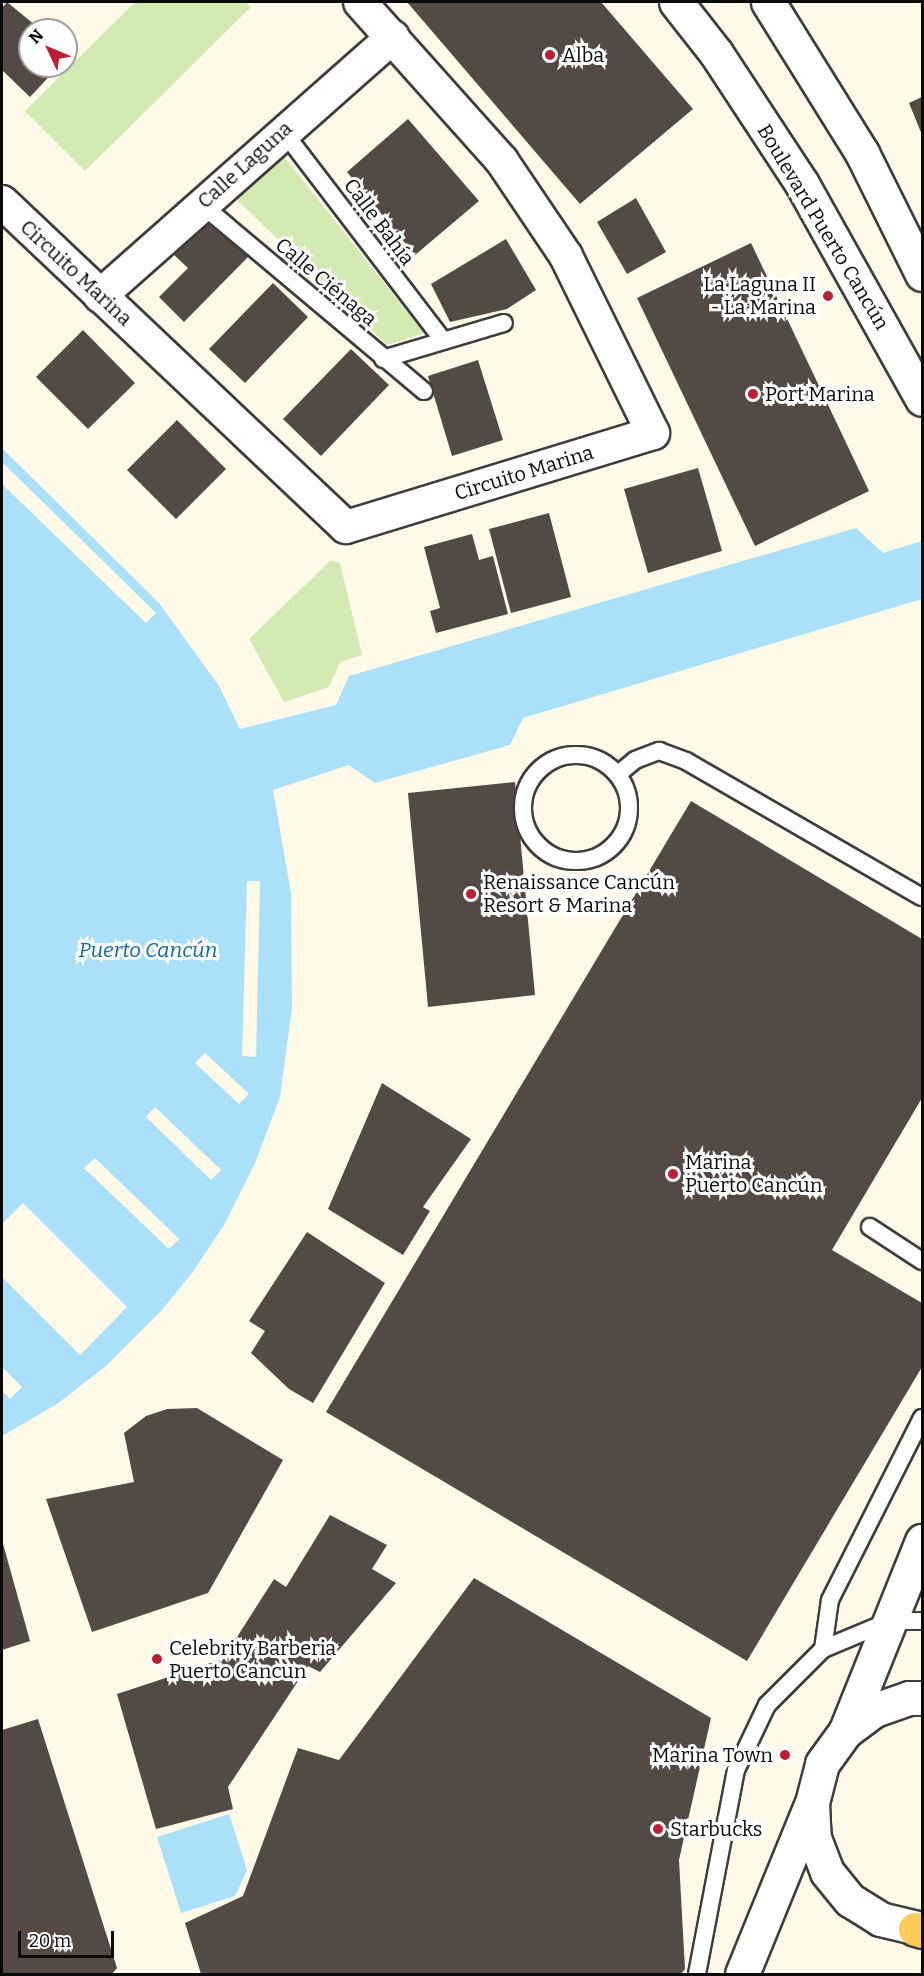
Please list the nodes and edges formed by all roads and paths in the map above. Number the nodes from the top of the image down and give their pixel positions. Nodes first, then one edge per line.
1 (360, 2) edge
2 (676, 2) edge
3 (768, 2) edge
4 (393, 37) junction
5 (283, 131) junction
6 (2, 202) edge
7 (201, 204) junction
8 (922, 274) edge
9 (100, 296) junction
10 (504, 323) dead end
11 (442, 339) junction
12 (383, 359) junction
13 (424, 391) dead end
14 (922, 399) edge
15 (618, 774) junction
16 (922, 897) edge
17 (870, 1227) dead end
18 (922, 1261) edge
19 (922, 1418) edge
20 (922, 1541) edge
21 (890, 1621) junction
22 (922, 1621) edge
23 (823, 1649) junction
24 (922, 1698) edge
25 (845, 1732) junction
26 (812, 1803) junction
27 (920, 1929) edge
28 (697, 1974) edge
29 (742, 1974) edge

1 - 4 street, Circuito Marina
2 - 14 street, Boulevard Puerto Cancún
3 - 8 street
4 - 5 street, Calle Laguna
4 - 9 street, Circuito Marina
5 - 7 street, Calle Laguna
5 - 11 lane, Calle Bahía
6 - 9 street, Circuito Marina
7 - 9 street, Calle Laguna
7 - 12 lane, Calle Ciénaga
10 - 11 lane
11 - 12 lane
12 - 13 lane, Calle Ciénaga
15 - 15 lane
15 - 16 lane
17 - 18 lane
19 - 23 lane
20 - 21 street
21 - 22 lane
21 - 23 lane
21 - 25 street
23 - 28 lane
24 - 25 street
25 - 26 street
26 - 27 street
26 - 29 street

